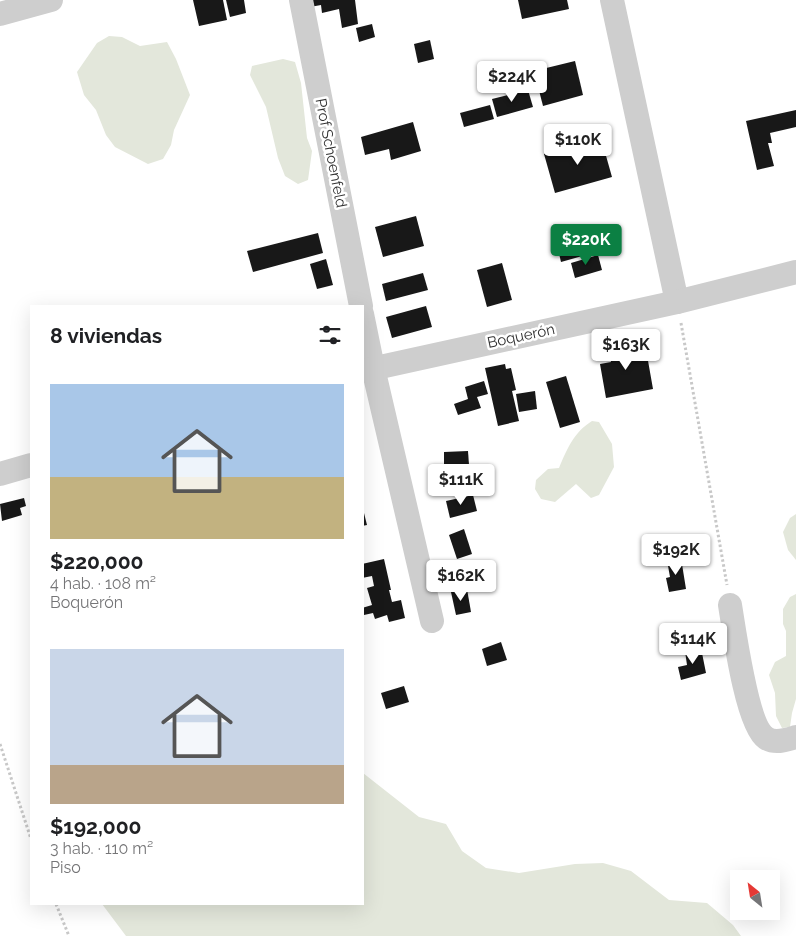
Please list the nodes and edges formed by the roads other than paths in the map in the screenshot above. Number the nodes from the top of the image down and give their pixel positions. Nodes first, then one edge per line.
1 (51, 0) edge
2 (301, 0) edge
3 (612, 0) edge
4 (0, 14) edge
5 (796, 272) edge
6 (677, 302) junction
7 (361, 305) edge
8 (364, 333) edge
9 (368, 370) edge
10 (30, 465) edge
11 (0, 474) edge
12 (730, 605) road end
13 (432, 621) dead end
14 (787, 739) edge

1 - 4 street
2 - 7 street, Prof Schoenfeld
3 - 6 street
5 - 6 street, Boquerón
6 - 9 street, Boquerón
8 - 9 street
9 - 13 street
10 - 11 street
12 - 14 street

